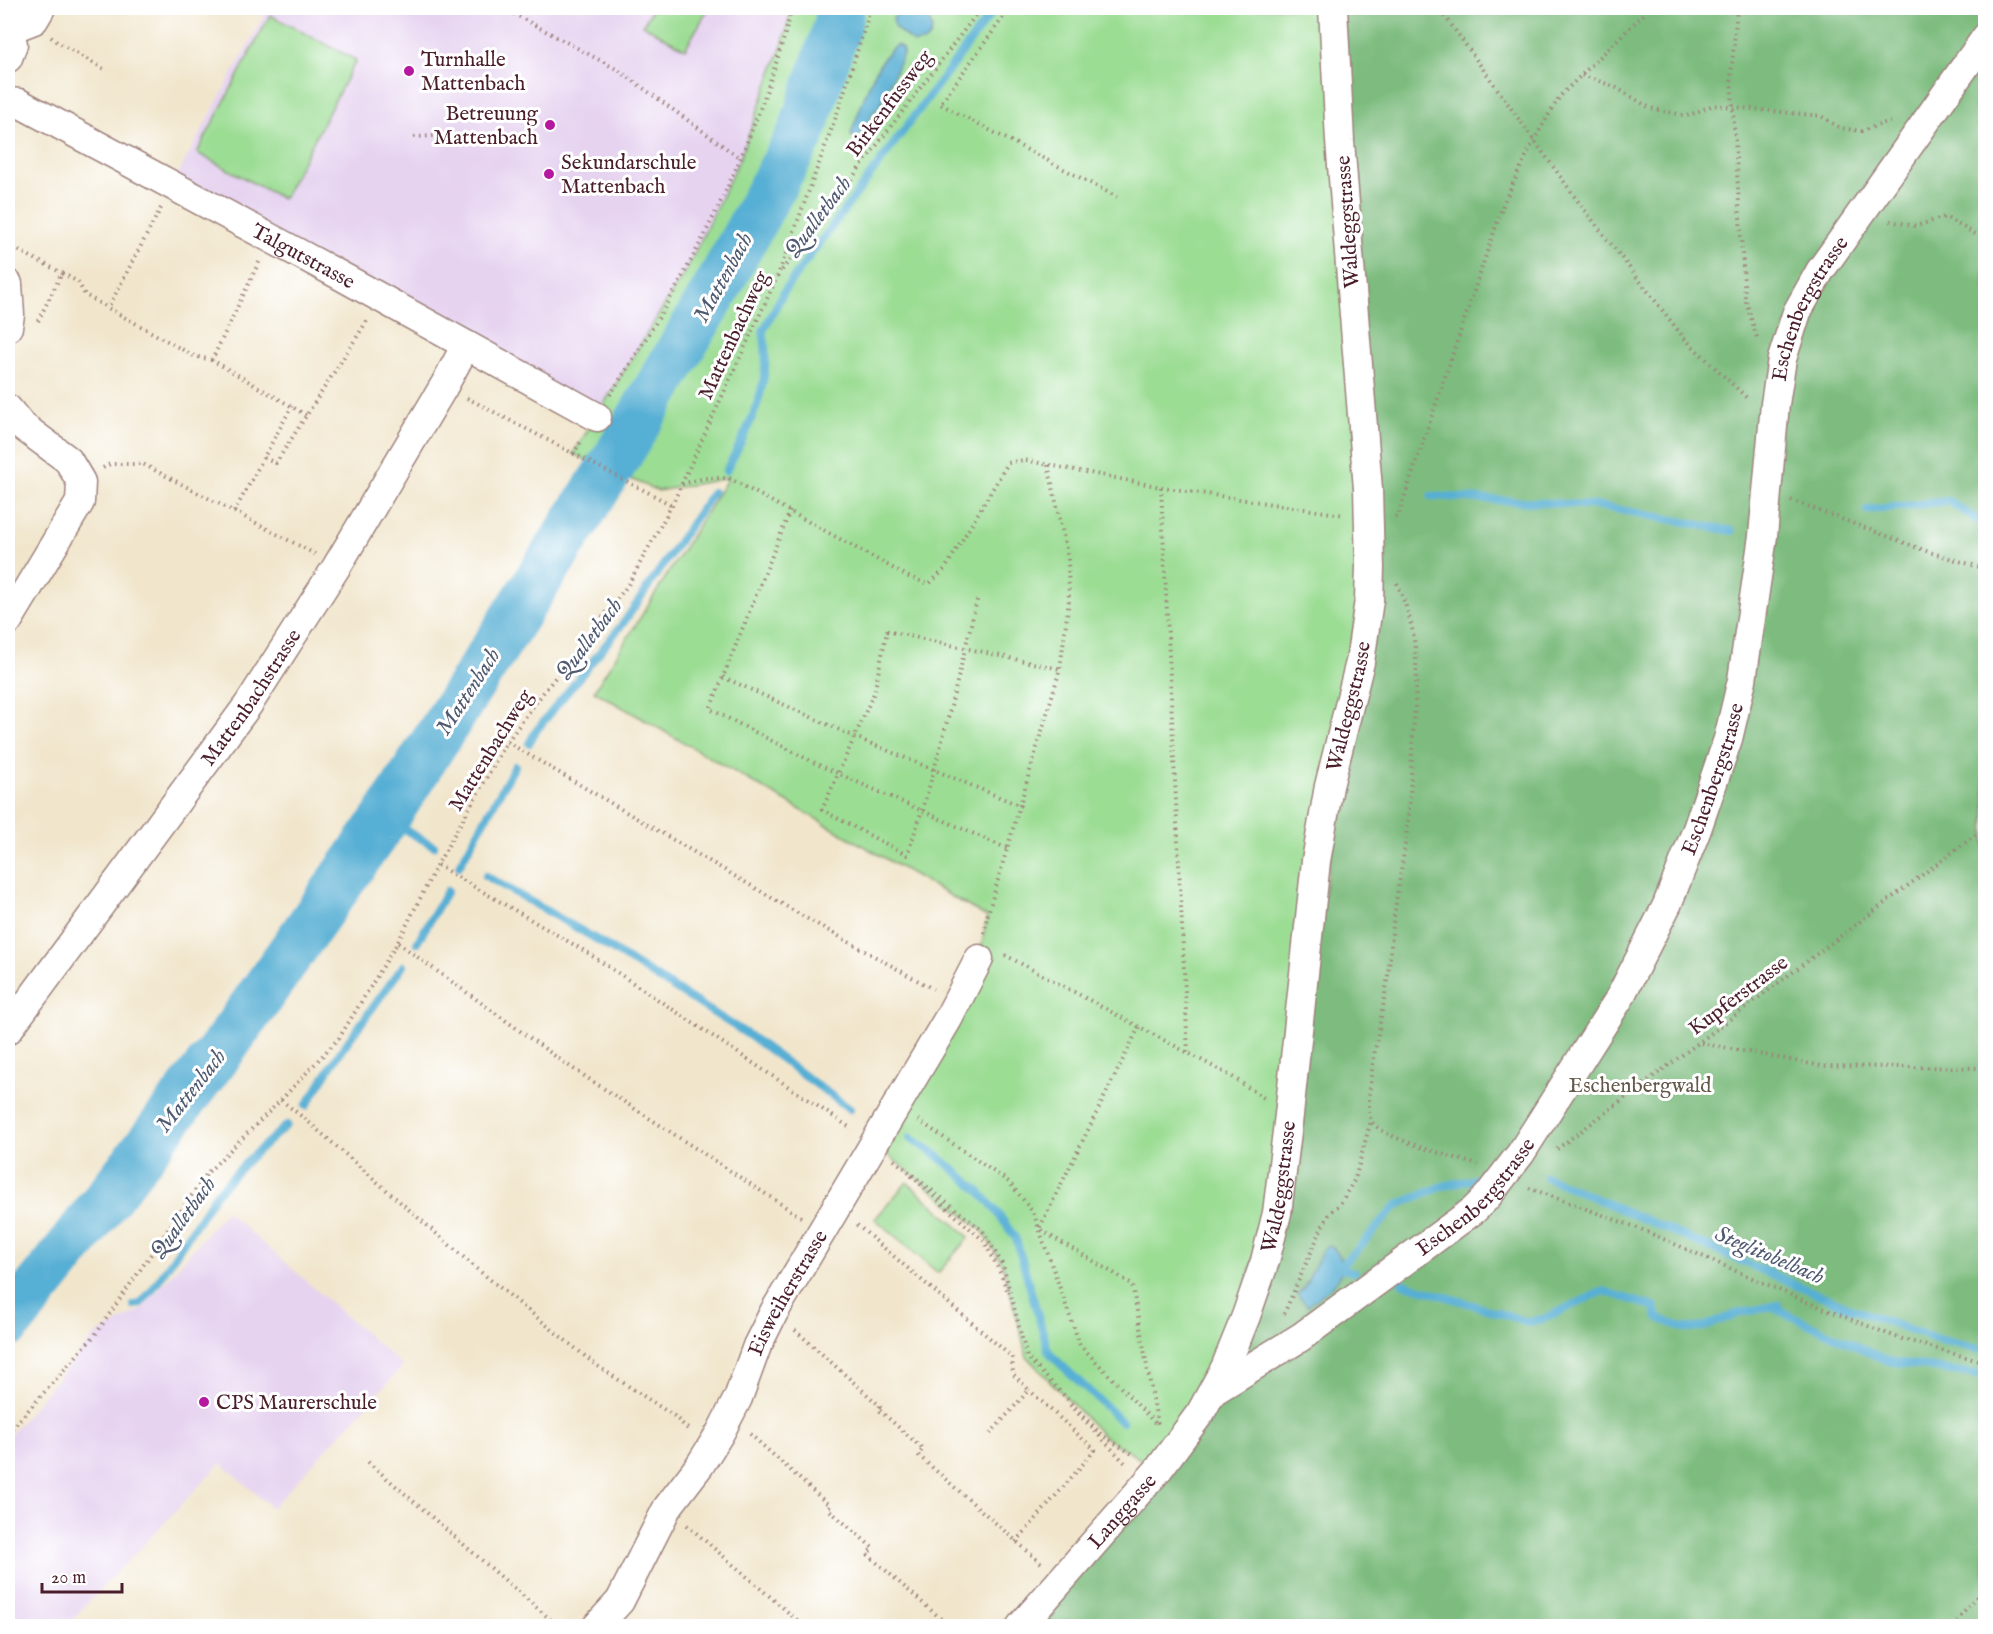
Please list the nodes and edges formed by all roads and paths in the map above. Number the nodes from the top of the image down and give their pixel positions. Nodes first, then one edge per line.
1 (503, 8) edge
2 (792, 8) edge
3 (871, 8) edge
4 (981, 8) edge
5 (1010, 8) edge
6 (1333, 8) edge
7 (1435, 8) edge
8 (1650, 8) edge
9 (1737, 8) edge
10 (44, 20) edge
11 (1986, 37) edge
12 (8, 40) edge
13 (104, 69) dead end
14 (1581, 75) junction
15 (8, 102) edge
16 (1733, 105) junction
17 (1924, 125) junction
18 (439, 128) dead end
19 (414, 137) dead end
20 (1534, 140) junction
21 (740, 158) junction
22 (1877, 191) junction
23 (1117, 197) dead end
24 (166, 198) dead end
25 (1986, 240) edge
26 (8, 245) edge
27 (263, 254) dead end
28 (62, 273) junction
29 (778, 275) junction
30 (8, 284) edge
31 (108, 308) junction
32 (373, 312) dead end
33 (20, 328) edge
34 (466, 345) junction
35 (212, 360) junction
36 (1779, 375) junction
37 (444, 386) junction
38 (292, 406) junction
39 (8, 409) edge
40 (306, 416) junction
41 (597, 417) joint
42 (1773, 424) junction
43 (264, 458) junction
44 (1048, 465) junction
45 (81, 482) junction
46 (681, 484) junction
47 (1161, 487) junction
48 (1768, 491) junction
49 (672, 505) junction
50 (234, 512) junction
51 (790, 512) junction
52 (1370, 522) junction
53 (337, 566) junction
54 (1986, 569) edge
55 (1397, 581) dead end
56 (977, 600) dead end
57 (8, 621) edge
58 (965, 648) junction
59 (1060, 669) junction
60 (723, 677) junction
61 (855, 737) junction
62 (507, 742) junction
63 (935, 770) junction
64 (838, 774) junction
65 (1021, 806) junction
66 (923, 811) junction
67 (1986, 827) edge
68 (1008, 849) junction
69 (437, 865) junction
70 (398, 942) junction
71 (980, 951) junction
72 (957, 1003) junction
73 (1139, 1027) junction
74 (8, 1030) edge
75 (1700, 1043) junction
76 (1188, 1053) junction
77 (1986, 1068) edge
78 (281, 1100) junction
79 (897, 1106) junction
80 (1289, 1115) junction
81 (1371, 1120) junction
82 (874, 1144) junction
83 (1551, 1153) dead end
84 (1503, 1177) junction
85 (829, 1219) junction
86 (1039, 1229) junction
87 (774, 1312) junction
88 (1281, 1320) dead end
89 (1986, 1363) edge
90 (1029, 1390) junction
91 (1215, 1390) junction
92 (729, 1415) junction
93 (8, 1433) edge
94 (990, 1434) dead end
95 (710, 1449) junction
96 (369, 1462) dead end
97 (1145, 1470) junction
98 (668, 1508) junction
99 (1016, 1542) junction
100 (1043, 1565) dead end
101 (1986, 1585) edge
102 (558, 1626) edge
103 (597, 1626) edge
104 (804, 1626) edge
105 (950, 1626) edge
106 (1021, 1626) edge
107 (1953, 1626) edge

1 - 21 path
2 - 21 path
3 - 29 path, Mattenbachweg
4 - 29 path, Birkenfussweg
5 - 23 path
6 - 52 street, Waldeggstrasse
7 - 20 path
8 - 14 path
9 - 16 path
10 - 12 street
10 - 13 path
11 - 17 street, Eschenbergstrasse
14 - 16 path
14 - 20 path
15 - 34 street, Talgutstrasse
16 - 17 path
16 - 36 path
17 - 22 street, Eschenbergstrasse
18 - 19 path
20 - 42 path
20 - 52 path
21 - 41 path
22 - 25 path
22 - 36 street, Eschenbergstrasse
24 - 31 path
26 - 28 path
27 - 35 path
28 - 31 path
28 - 33 path
29 - 46 path, Mattenbachweg
30 - 33 street
31 - 35 path
32 - 40 path
34 - 37 street, Mattenbachstrasse
34 - 41 street, Talgutstrasse
35 - 38 path
36 - 42 street, Eschenbergstrasse
37 - 49 path
37 - 53 street, Mattenbachstrasse
38 - 40 path
38 - 43 path
39 - 45 street
40 - 43 path
42 - 48 street, Eschenbergstrasse
43 - 50 path
44 - 47 path
44 - 51 path
44 - 59 path
45 - 50 path
45 - 57 street
46 - 49 path, Mattenbachweg
46 - 51 path
47 - 52 path
47 - 76 path
48 - 54 path
48 - 84 street, Eschenbergstrasse
49 - 62 path, Mattenbachweg
50 - 53 path
51 - 60 path
52 - 80 street, Waldeggstrasse
53 - 74 street, Mattenbachstrasse
55 - 81 path
56 - 58 path
58 - 59 path
58 - 61 path
58 - 63 path
59 - 65 path
60 - 61 path
60 - 64 path
61 - 63 path
61 - 64 path
62 - 69 path, Mattenbachweg
62 - 72 path
63 - 65 path
63 - 66 path
64 - 66 path
64 - 66 path
65 - 68 path
66 - 68 path
67 - 75 path, Kupferstrasse
68 - 71 path
69 - 70 path, Mattenbachweg
69 - 82 path
70 - 78 path, Mattenbachweg
70 - 85 path
71 - 72 street, Eisweiherstrasse
71 - 73 path
72 - 79 street, Eisweiherstrasse
73 - 76 path
73 - 86 path
75 - 77 path
75 - 83 path, Kupferstrasse
76 - 80 path
78 - 93 path, Mattenbachweg
78 - 95 path
79 - 82 street, Eisweiherstrasse
79 - 86 path
80 - 91 street, Waldeggstrasse
81 - 84 path
81 - 88 path
82 - 85 street, Eisweiherstrasse
82 - 97 path
82 - 97 path
84 - 89 path
84 - 91 street, Eschenbergstrasse
85 - 87 street, Eisweiherstrasse
85 - 90 path
86 - 86 path
87 - 92 street, Eisweiherstrasse
87 - 99 path
90 - 94 path
90 - 99 path
91 - 97 street, Langgasse
92 - 95 street, Eisweiherstrasse
92 - 105 path
95 - 98 street, Eisweiherstrasse
96 - 102 path
97 - 106 street, Langgasse
98 - 103 street, Eisweiherstrasse
98 - 104 path
99 - 100 path
101 - 107 path

